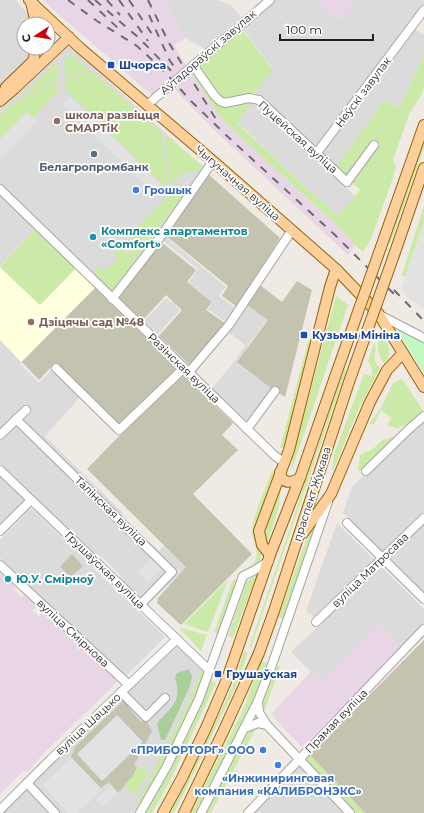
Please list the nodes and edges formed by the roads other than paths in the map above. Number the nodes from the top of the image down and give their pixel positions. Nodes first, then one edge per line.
1 (270, 0) edge
2 (30, 1) edge
3 (424, 10) edge
4 (34, 16) edge
5 (41, 16) edge
6 (56, 29) edge
7 (68, 37) junction
8 (34, 56) edge
9 (193, 65) junction
10 (1, 100) edge
11 (147, 105) junction
12 (424, 125) edge
13 (374, 145) dead end
14 (316, 154) junction
15 (213, 161) junction
16 (424, 168) edge
17 (0, 189) edge
18 (292, 230) junction
19 (336, 269) junction
20 (112, 298) junction
21 (378, 313) junction
22 (424, 338) edge
23 (403, 353) junction
24 (56, 368) dead end
25 (186, 370) junction
26 (424, 387) edge
27 (275, 391) dead end
28 (26, 410) dead end
29 (424, 416) edge
30 (16, 419) junction
31 (247, 429) junction
32 (0, 435) edge
33 (284, 462) junction
34 (0, 470) edge
35 (366, 471) dead end
36 (280, 472) junction
37 (300, 478) junction
38 (315, 484) junction
39 (331, 494) junction
40 (31, 500) junction
41 (424, 518) edge
42 (347, 523) dead end
43 (0, 531) edge
44 (297, 541) junction
45 (270, 558) junction
46 (382, 558) junction
47 (0, 565) edge
48 (424, 599) edge
49 (140, 605) junction
50 (316, 622) dead end
51 (424, 629) edge
52 (177, 639) junction
53 (209, 670) junction
54 (129, 685) junction
55 (124, 695) junction
56 (165, 698) dead end
57 (258, 701) junction
58 (267, 725) junction
59 (245, 728) junction
60 (299, 760) junction
61 (26, 783) junction
62 (0, 810) edge
63 (55, 813) edge
64 (140, 813) edge
65 (163, 813) edge
66 (184, 813) edge
67 (201, 813) edge
68 (248, 813) edge
69 (350, 813) edge

1 - 9 street, Аўтадораўскі завулак
2 - 4 main road
2 - 5 main road, Чыгуначная вуліца
3 - 14 street, Неўскі завулак
6 - 7 main road, Чыгуначная вуліца
7 - 10 main road
7 - 11 main road, Чыгуначная вуліца
8 - 10 main road
9 - 11 street, Аўтадораўскі завулак
9 - 14 street, Пуцейская вуліца
11 - 15 main road, Чыгуначная вуліца
12 - 37 main road, праспект Жукава, bridge
13 - 14 street, Пуцейская вуліца
15 - 18 main road, Чыгуначная вуліца
15 - 20 street
16 - 38 main road, праспект Жукава, bridge
17 - 20 street, Разінская вуліца
18 - 19 main road, Чыгуначная вуліца
18 - 25 street
19 - 21 main road, Чыгуначная вуліца
19 - 33 main road
20 - 25 street, Разінская вуліца
21 - 22 street
21 - 23 main road, Чыгуначная вуліца
23 - 26 main road, Чыгуначная вуліца
23 - 39 main road
24 - 25 street
25 - 31 street, Разінская вуліца
27 - 31 street
28 - 30 street
29 - 35 street
30 - 32 street
30 - 49 street, Талінская вуліца
31 - 33 street, Разінская вуліца
33 - 36 main road
34 - 40 street, Грушаўская вуліца
36 - 37 main road
36 - 45 main road
37 - 45 main road, праспект Жукава
38 - 39 main road
38 - 44 main road, праспект Жукава
39 - 44 main road
39 - 57 street, праспект Жукава
40 - 43 street
40 - 49 street, Грушаўская вуліца
41 - 46 street, вуліца Матросава
42 - 46 street
44 - 66 main road, праспект Жукава
45 - 53 street
45 - 65 main road, праспект Жукава
46 - 48 street
46 - 50 street, вуліца Матросава
47 - 54 street, вуліца Смірнова
49 - 52 street, Грушаўская вуліца
51 - 60 street, Прамая вуліца
52 - 53 street, Грушаўская вуліца
52 - 54 street, вуліца Шацько
53 - 64 street
54 - 55 street, вуліца Шацько
55 - 56 street
55 - 61 street, вуліца Шацько
57 - 58 street
57 - 59 street, праспект Жукава
58 - 59 street
58 - 60 street
59 - 67 street, праспект Жукава
60 - 68 street, Прамая вуліца
60 - 69 street
61 - 62 street, вуліца Шацько
61 - 63 street

